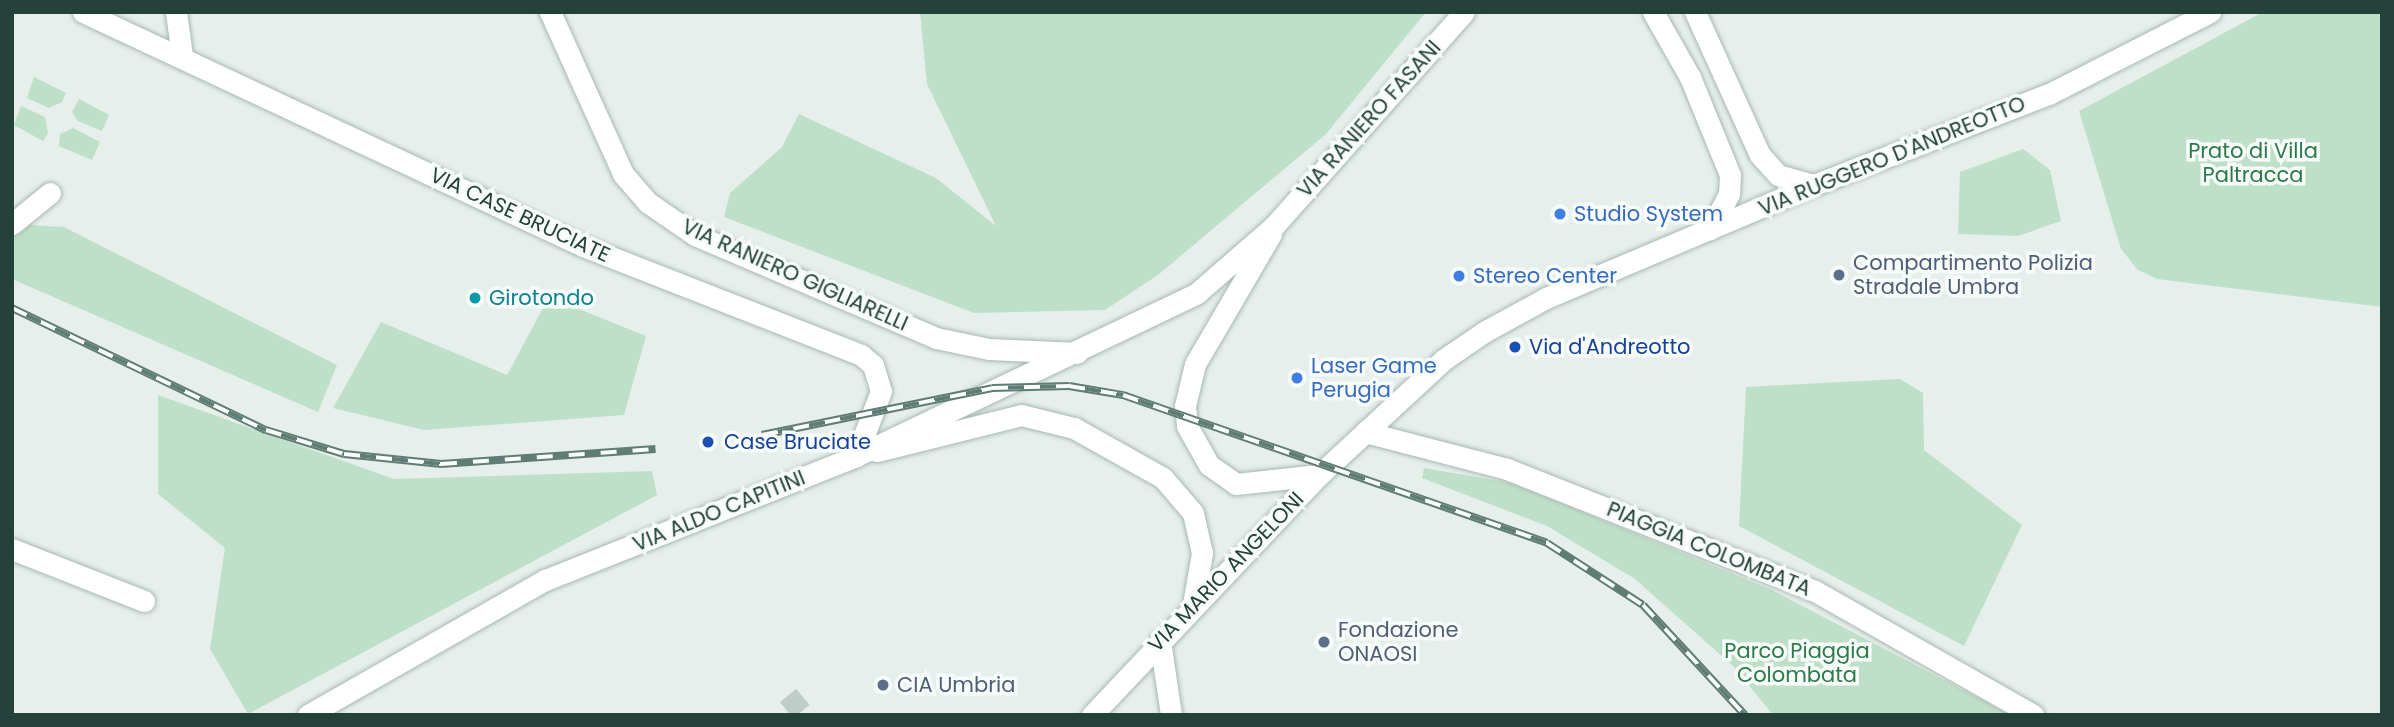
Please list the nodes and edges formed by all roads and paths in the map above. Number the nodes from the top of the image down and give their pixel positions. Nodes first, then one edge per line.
1 (83, 12) edge
2 (176, 12) edge
3 (550, 12) edge
4 (1464, 12) edge
5 (1653, 12) edge
6 (1695, 12) edge
7 (2210, 12) edge
8 (182, 56) junction
9 (1814, 185) junction
10 (50, 193) dead end
11 (12, 224) edge
12 (1274, 226) junction
13 (1710, 229) junction
14 (1077, 353) junction
15 (1365, 432) junction
16 (856, 456) junction
17 (1319, 475) junction
18 (12, 549) edge
19 (144, 601) dead end
20 (1193, 604) junction
21 (1160, 641) junction
22 (308, 715) edge
23 (1092, 715) edge
24 (1171, 715) edge
25 (2033, 715) edge

1 - 8 street, VIA CASE BRUCIATE
2 - 8 street
3 - 14 street, VIA RANIERO GIGLIARELLI
4 - 12 street, VIA RANIERO FASANI
5 - 13 street
6 - 9 street
7 - 9 street, VIA RUGGERO D'ANDREOTTO
8 - 16 street, VIA CASE BRUCIATE
9 - 13 street, VIA RUGGERO D'ANDREOTTO
10 - 11 street
12 - 14 street, VIA ALDO CAPITINI
12 - 17 street
13 - 15 street, VIA RUGGERO D'ANDREOTTO
14 - 16 street, VIA ALDO CAPITINI
15 - 17 street, VIA MARIO ANGELONI
15 - 25 street, PIAGGIA COLOMBATA
16 - 20 street
16 - 22 street, VIA ALDO CAPITINI
17 - 20 street, VIA MARIO ANGELONI
18 - 19 street
20 - 21 street, VIA MARIO ANGELONI
21 - 23 street, VIA MARIO ANGELONI
21 - 24 street

